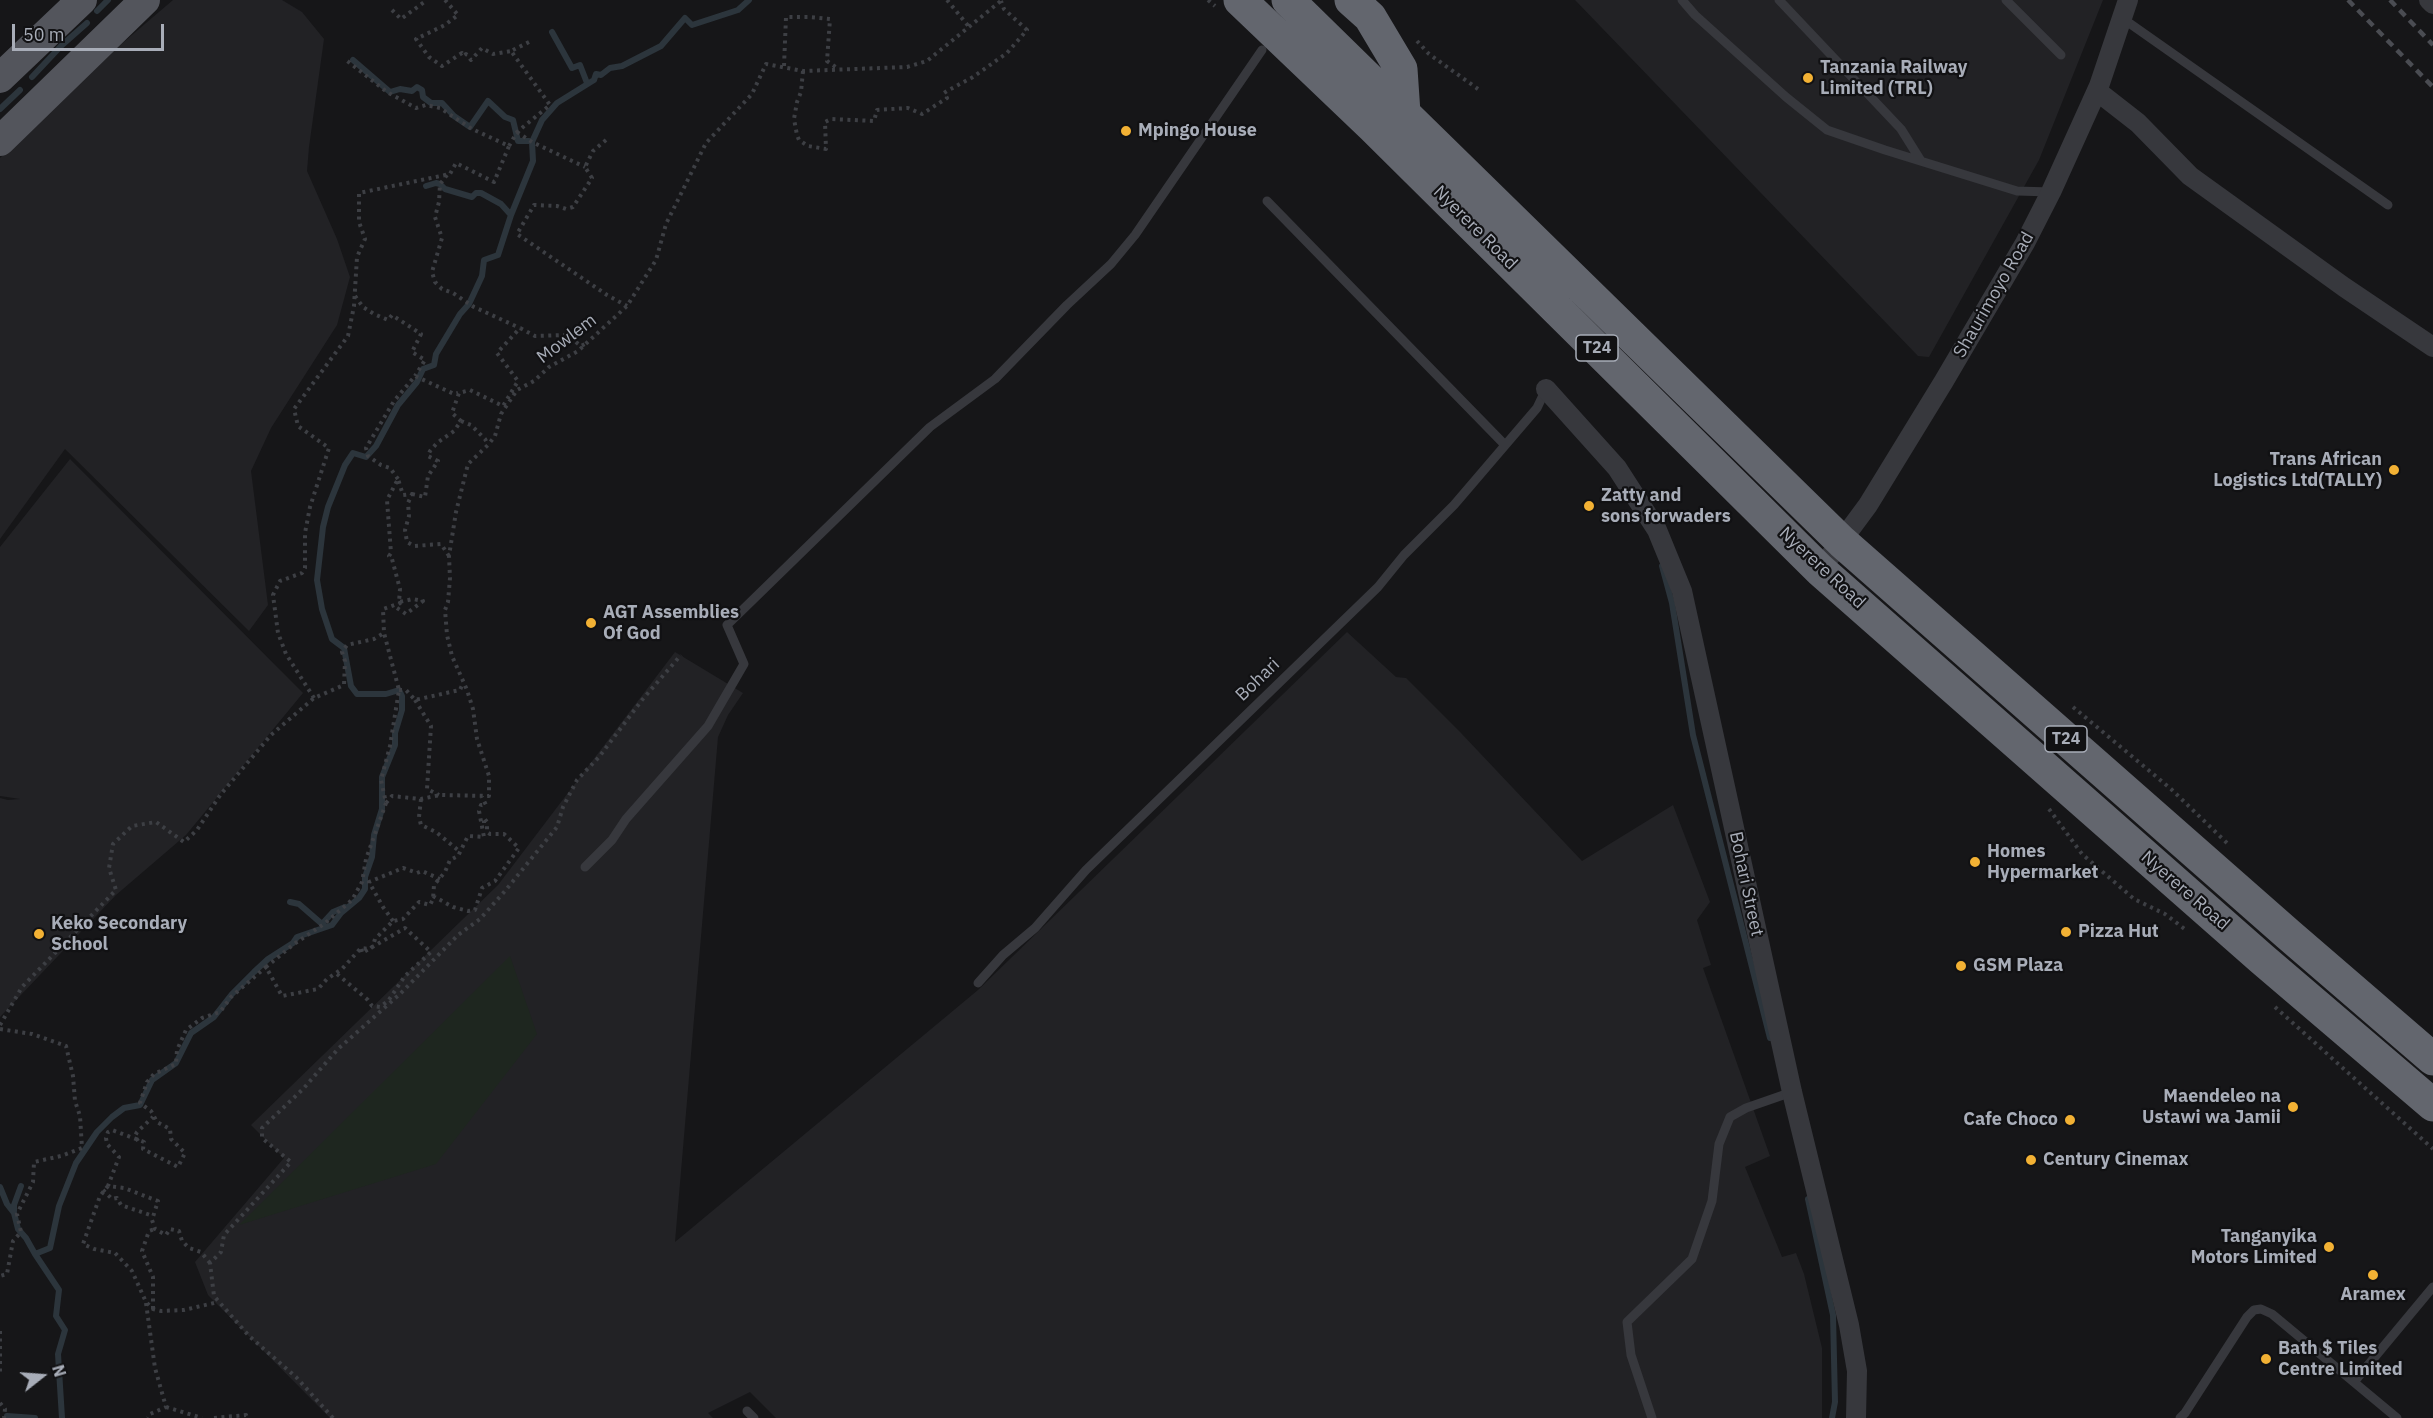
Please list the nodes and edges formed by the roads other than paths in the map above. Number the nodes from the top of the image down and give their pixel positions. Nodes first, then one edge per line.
1 (82, 0) edge
2 (145, 0) edge
3 (1240, 0) edge
4 (1288, 0) edge
5 (1351, 0) edge
6 (1682, 0) edge
7 (1779, 0) edge
8 (2006, 0) edge
9 (2429, 0) edge
10 (2433, 4) edge
11 (2125, 9) edge
12 (1262, 50) dead end
13 (2061, 55) dead end
14 (0, 78) edge
15 (2097, 91) junction
16 (1404, 113) junction
17 (0, 141) edge
18 (1921, 161) junction
19 (2051, 192) junction
20 (1267, 201) dead end
21 (2388, 206) dead end
22 (2433, 346) edge
23 (1546, 389) joint
24 (1505, 445) junction
25 (1842, 542) junction
26 (1820, 570) junction
27 (585, 867) dead end
28 (978, 983) dead end
29 (2433, 1059) edge
30 (1792, 1092) junction
31 (2433, 1105) edge
32 (2433, 1287) edge
33 (2354, 1382) junction
34 (1652, 1418) edge
35 (1856, 1418) edge
36 (2180, 1418) edge
37 (2397, 1418) edge

1 - 14 main road
2 - 17 main road
3 - 26 highway, Nyerere Road / T24
4 - 16 highway, Nyerere Road / T24
5 - 16 highway
6 - 18 lane
7 - 18 lane
8 - 13 lane
9 - 10 street
11 - 15 street, Shaurimoyo Road
11 - 21 lane
12 - 27 lane
15 - 19 street, Shaurimoyo Road
15 - 22 street
16 - 25 highway, Nyerere Road / T24
18 - 19 lane
19 - 25 street, Shaurimoyo Road
20 - 24 lane
23 - 24 lane, Bohari
23 - 30 street, Bohari Street
24 - 28 lane, Bohari
25 - 26 street, Shaurimoyo Road
25 - 29 highway, Nyerere Road / T24
26 - 31 highway, Nyerere Road / T24
30 - 34 lane
30 - 35 street, Bohari Street
32 - 33 lane
33 - 36 lane
33 - 37 lane

